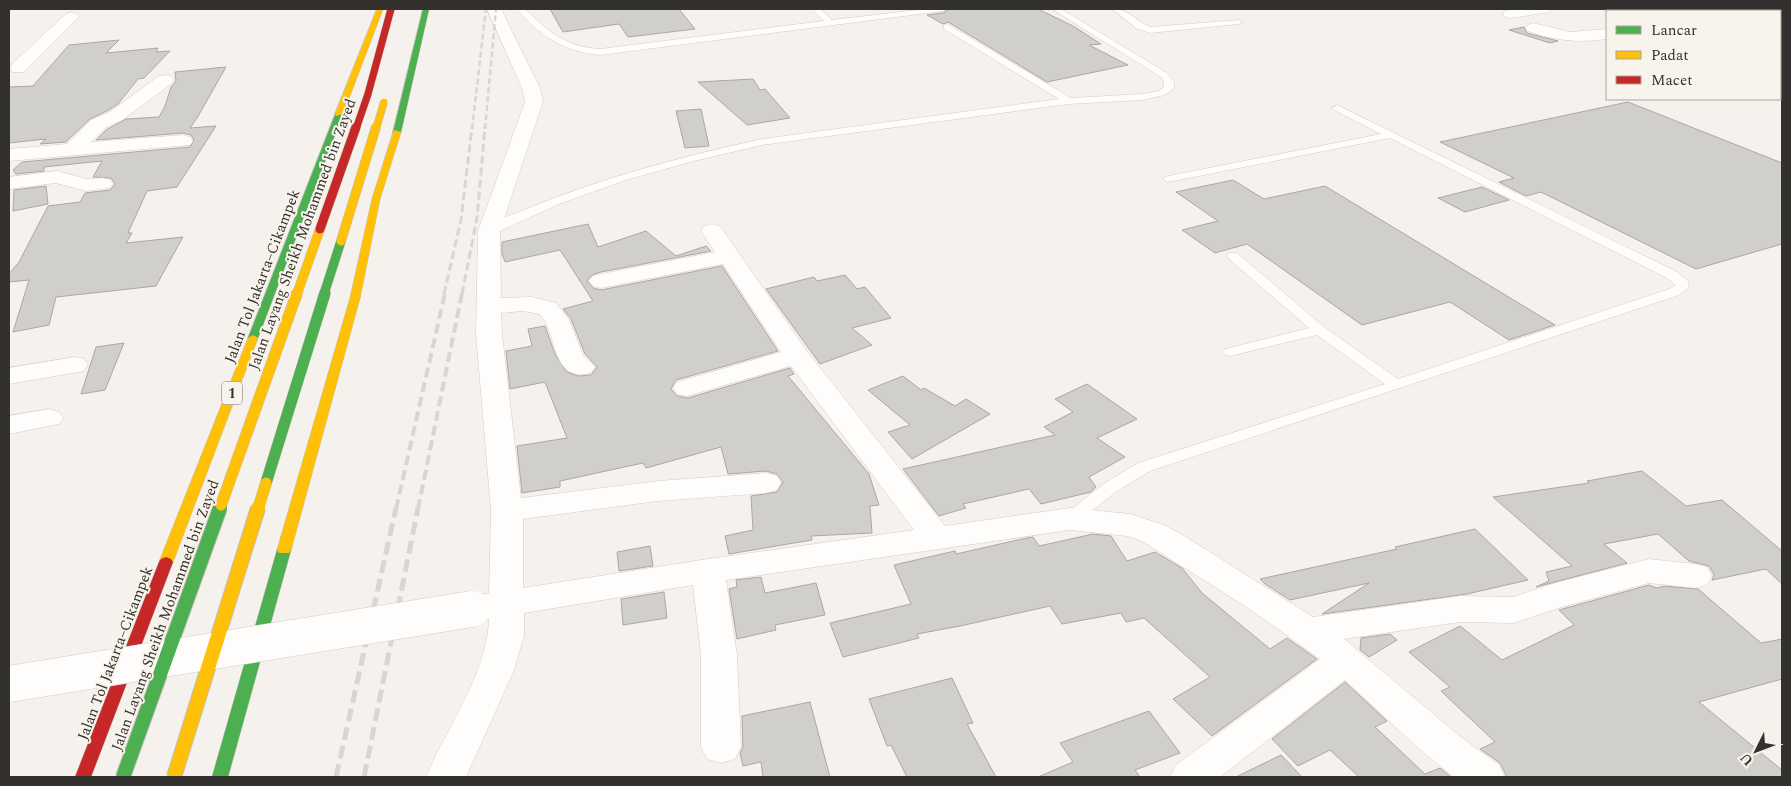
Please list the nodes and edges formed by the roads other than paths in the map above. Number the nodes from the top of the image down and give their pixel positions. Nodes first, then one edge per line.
1 (380, 9) edge
2 (391, 9) edge
3 (426, 9) edge
4 (494, 9) edge
5 (521, 9) edge
6 (816, 9) edge
7 (943, 9) edge
8 (1056, 9) edge
9 (1116, 9) edge
10 (1544, 9) edge
11 (1510, 14) dead end
12 (71, 17) dead end
13 (1239, 22) dead end
14 (830, 23) junction
15 (947, 27) dead end
16 (1533, 28) dead end
17 (1606, 34) edge
18 (12, 70) edge
19 (165, 80) dead end
20 (387, 92) dead end
21 (1069, 101) junction
22 (1337, 108) dead end
23 (1390, 134) junction
24 (183, 141) dead end
25 (73, 149) junction
26 (9, 155) edge
27 (1168, 179) dead end
28 (9, 184) edge
29 (103, 184) dead end
30 (9, 195) edge
31 (488, 231) junction
32 (712, 231) dead end
33 (728, 256) junction
34 (1233, 256) dead end
35 (601, 280) dead end
36 (488, 307) junction
37 (1319, 330) junction
38 (1230, 352) dead end
39 (798, 356) junction
40 (75, 365) dead end
41 (582, 367) dead end
42 (9, 376) edge
43 (1396, 385) junction
44 (687, 388) dead end
45 (49, 418) dead end
46 (9, 425) edge
47 (766, 483) dead end
48 (507, 510) junction
49 (1070, 519) junction
50 (936, 537) junction
51 (708, 571) junction
52 (1695, 576) dead end
53 (490, 607) junction
54 (1306, 631) junction
55 (1346, 660) junction
56 (9, 684) edge
57 (721, 747) dead end
58 (83, 777) edge
59 (123, 777) edge
60 (174, 777) edge
61 (220, 777) edge
62 (446, 777) edge
63 (1190, 777) edge
64 (1485, 777) edge

1 - 58 highway, Jalan Tol Jakarta–Cikampek / 1
2 - 59 highway, Jalan Layang Sheikh Mohammed bin Zayed / 1, bridge
3 - 61 highway
4 - 31 street
5 - 14 lane
6 - 14 lane
7 - 14 lane
8 - 21 lane
9 - 13 lane
10 - 11 street
12 - 18 street
15 - 21 lane
16 - 17 street
19 - 25 street
20 - 60 highway, bridge
21 - 31 lane
22 - 23 lane
23 - 27 lane
23 - 43 lane
24 - 25 street
25 - 26 street
28 - 29 street
28 - 30 street
31 - 36 street
32 - 33 street
33 - 35 street
33 - 39 street
34 - 37 lane
36 - 41 street
36 - 48 street
37 - 38 lane
37 - 43 lane
39 - 44 street
39 - 50 street
40 - 42 street
43 - 49 lane
45 - 46 street
47 - 48 street
48 - 53 street
49 - 50 street
49 - 54 street
50 - 51 street
51 - 53 street
51 - 57 street
52 - 54 street
53 - 56 street, bridge
53 - 62 street
54 - 55 street
55 - 63 street
55 - 64 street

